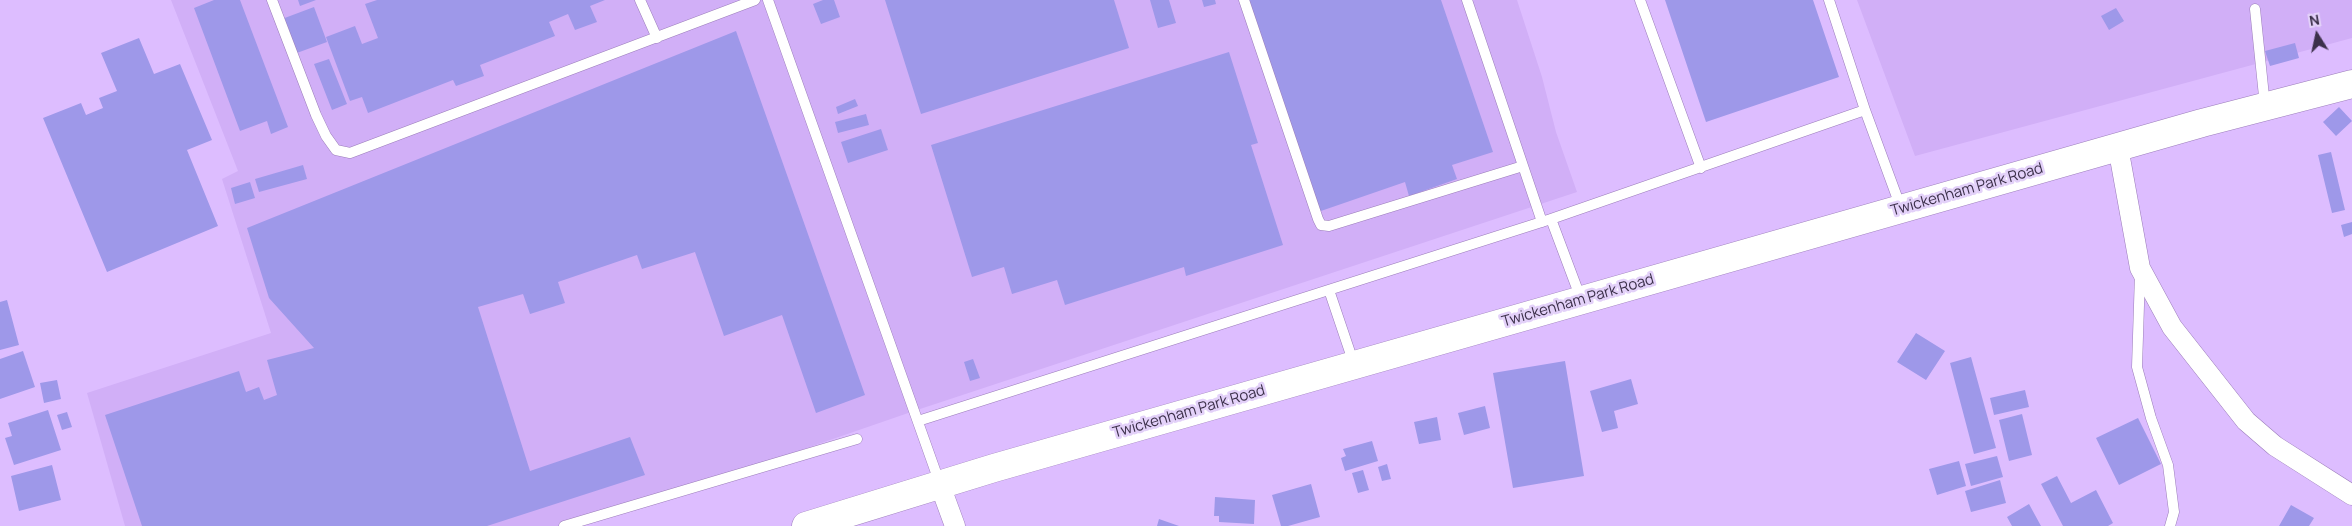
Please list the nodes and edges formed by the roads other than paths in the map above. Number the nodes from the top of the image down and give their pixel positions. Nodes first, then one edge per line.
1 (272, 0) edge
2 (640, 0) edge
3 (755, 0) edge
4 (768, 0) edge
5 (1244, 0) edge
6 (1467, 0) edge
7 (1640, 0) edge
8 (1829, 0) edge
9 (2255, 9) dead end
10 (656, 38) junction
11 (2352, 84) edge
12 (2265, 107) junction
13 (1866, 110) junction
14 (2118, 147) junction
15 (1523, 166) junction
16 (1701, 168) junction
17 (1901, 209) junction
18 (1546, 220) junction
19 (2140, 268) junction
20 (1328, 290) junction
21 (1582, 300) junction
22 (1355, 365) junction
23 (918, 421) junction
24 (857, 439) dead end
25 (940, 485) junction
26 (2348, 488) edge
27 (564, 526) edge
28 (806, 526) edge
29 (955, 526) edge
30 (2170, 526) edge

1 - 10 lane
2 - 10 lane
3 - 10 lane
4 - 23 lane
5 - 15 lane
6 - 15 lane
7 - 16 lane
8 - 13 lane
9 - 12 lane
11 - 12 main road, Twickenham Park Road
12 - 14 main road, Twickenham Park Road
13 - 16 lane
13 - 17 lane
14 - 17 main road, Twickenham Park Road
14 - 19 street
15 - 18 lane
16 - 18 lane
17 - 21 main road, Twickenham Park Road
18 - 20 lane
18 - 21 lane
19 - 26 street
19 - 30 lane
20 - 22 lane
20 - 23 lane
21 - 22 main road, Twickenham Park Road
22 - 25 main road, Twickenham Park Road
23 - 25 lane
24 - 27 lane
25 - 28 main road, Twickenham Park Road
25 - 29 street

